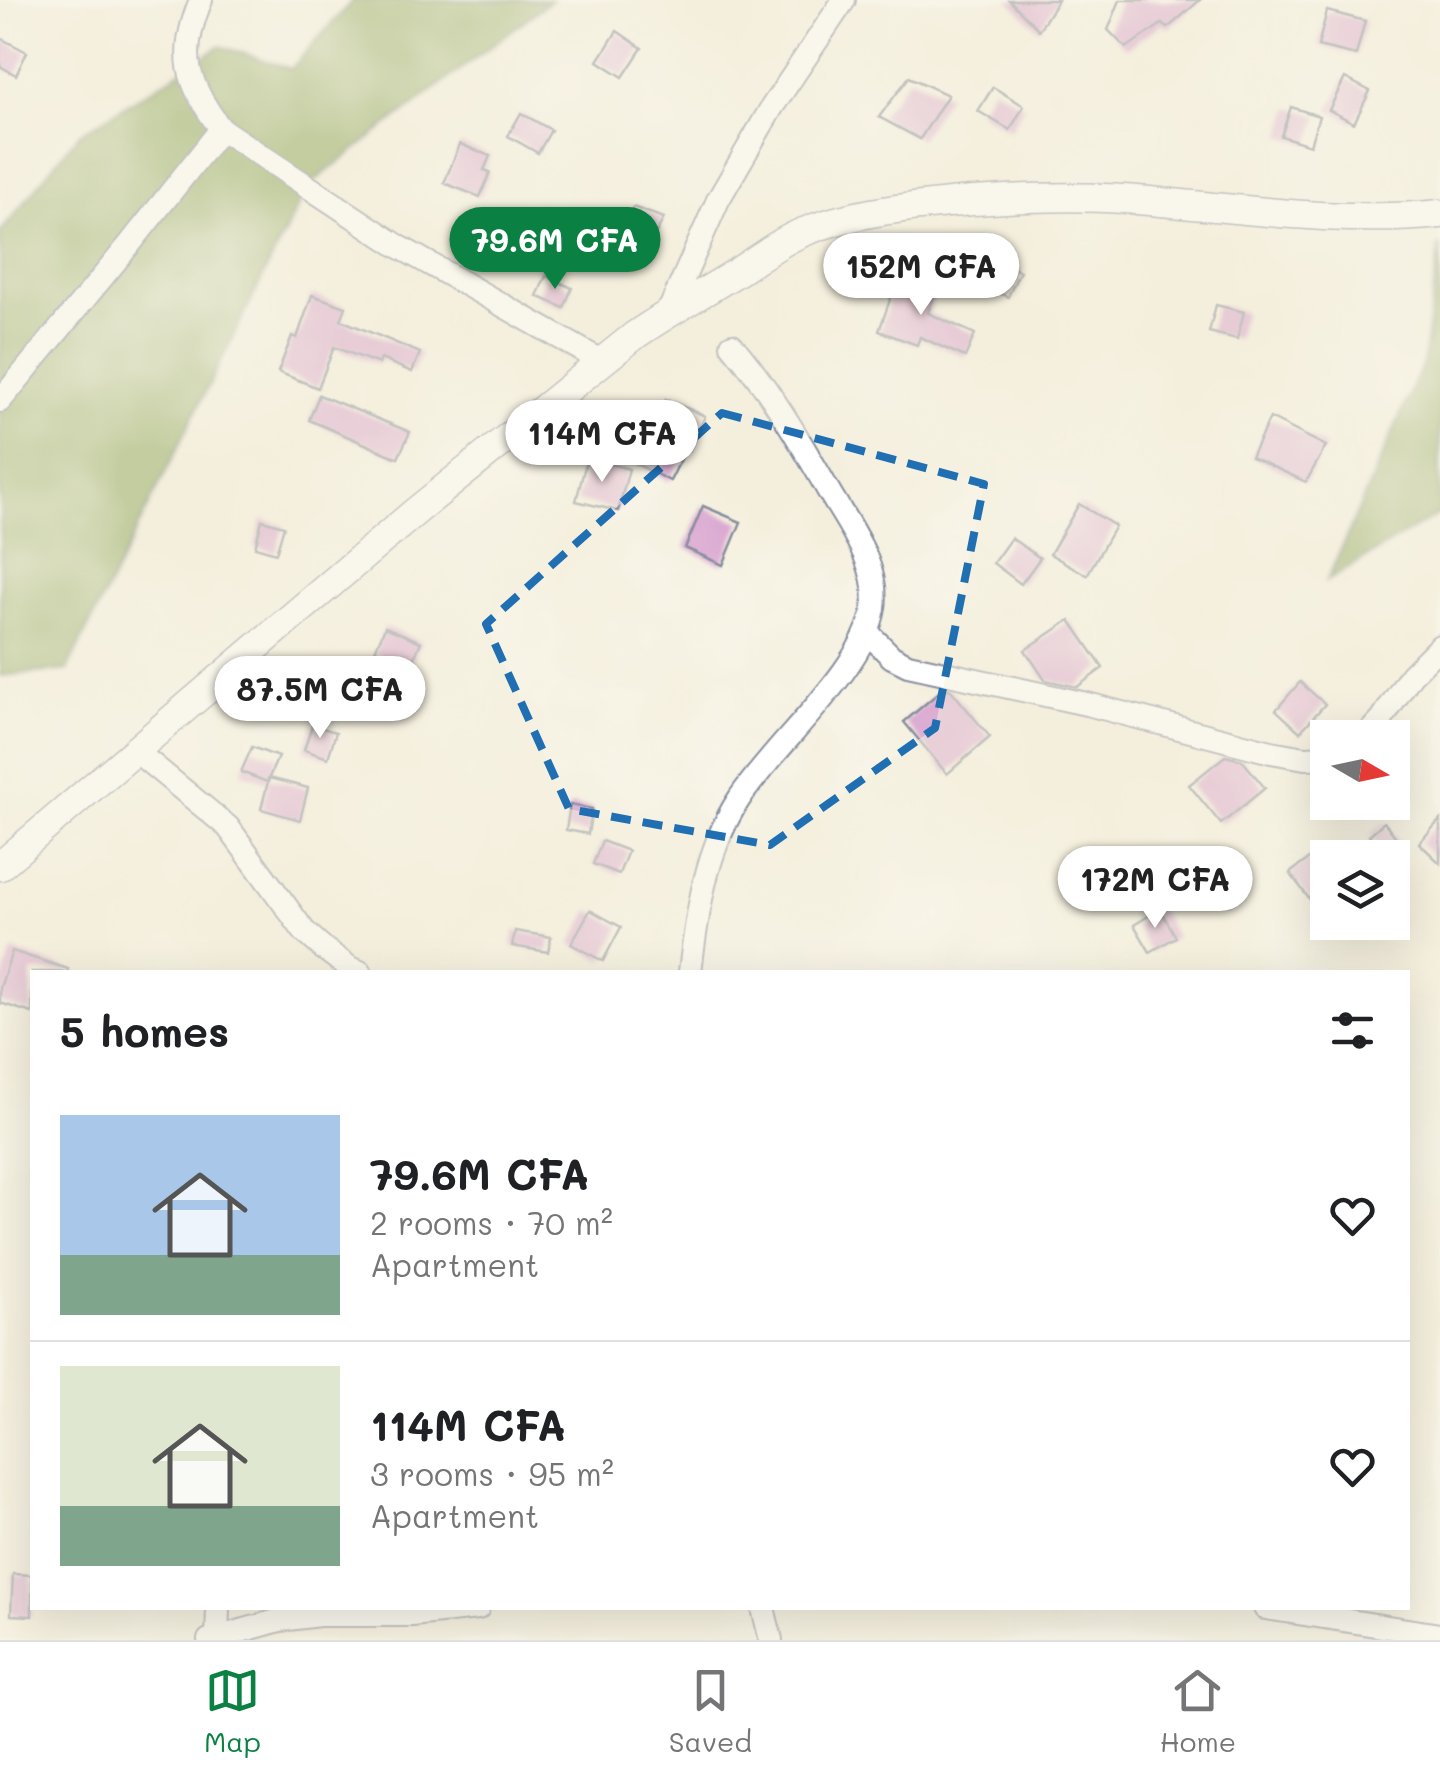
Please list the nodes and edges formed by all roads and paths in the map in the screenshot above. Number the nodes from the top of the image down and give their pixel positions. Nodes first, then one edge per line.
1 (201, 0) edge
2 (844, 0) edge
3 (222, 129) junction
4 (1440, 214) edge
5 (670, 311) junction
6 (732, 345) dead end
7 (603, 362) junction
8 (0, 401) edge
9 (867, 632) junction
10 (1440, 646) edge
11 (1381, 720) edge
12 (136, 752) junction
13 (1310, 758) edge
14 (0, 866) edge
15 (327, 961) edge
16 (355, 970) edge
17 (690, 970) edge
18 (218, 1610) edge
19 (455, 1610) edge
20 (764, 1610) edge
21 (1278, 1610) edge
22 (1440, 1635) edge
23 (213, 1639) edge
24 (772, 1640) edge

1 - 3 street
2 - 5 street
3 - 7 street
3 - 8 street
4 - 5 street
5 - 7 street
6 - 9 street
7 - 12 street
9 - 13 street
9 - 17 street
10 - 11 street
12 - 14 street
12 - 15 street
15 - 16 street
18 - 23 street
19 - 23 street
20 - 24 street
21 - 22 street

